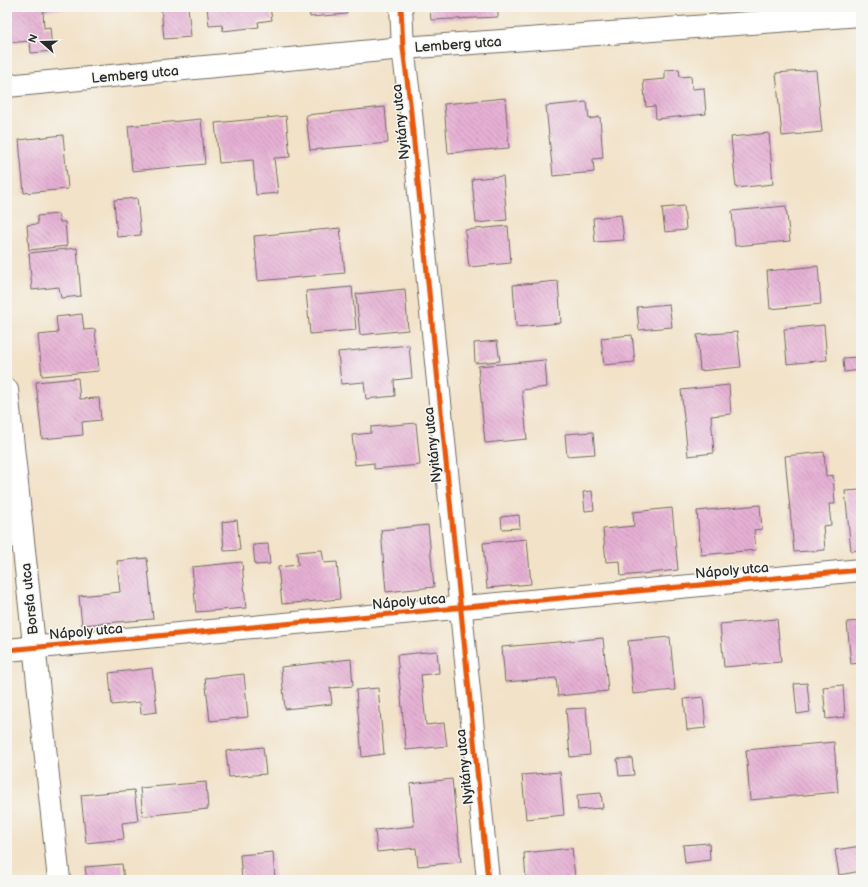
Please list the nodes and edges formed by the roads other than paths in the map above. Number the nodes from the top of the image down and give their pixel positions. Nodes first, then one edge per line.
1 (401, 7) edge
2 (861, 14) edge
3 (403, 48) junction
4 (7, 86) edge
5 (7, 390) edge
6 (861, 570) edge
7 (460, 608) junction
8 (34, 648) junction
9 (7, 650) edge
10 (59, 880) edge
11 (488, 880) edge

1 - 3 street, Nyitány utca
2 - 3 street, Lemberg utca
3 - 4 street, Lemberg utca
3 - 7 street, Nyitány utca
5 - 8 street, Borsfa utca
6 - 7 street, Nápoly utca
7 - 8 street, Nápoly utca
7 - 11 street, Nyitány utca
8 - 9 street, Nápoly utca
8 - 10 street, Borsfa utca

